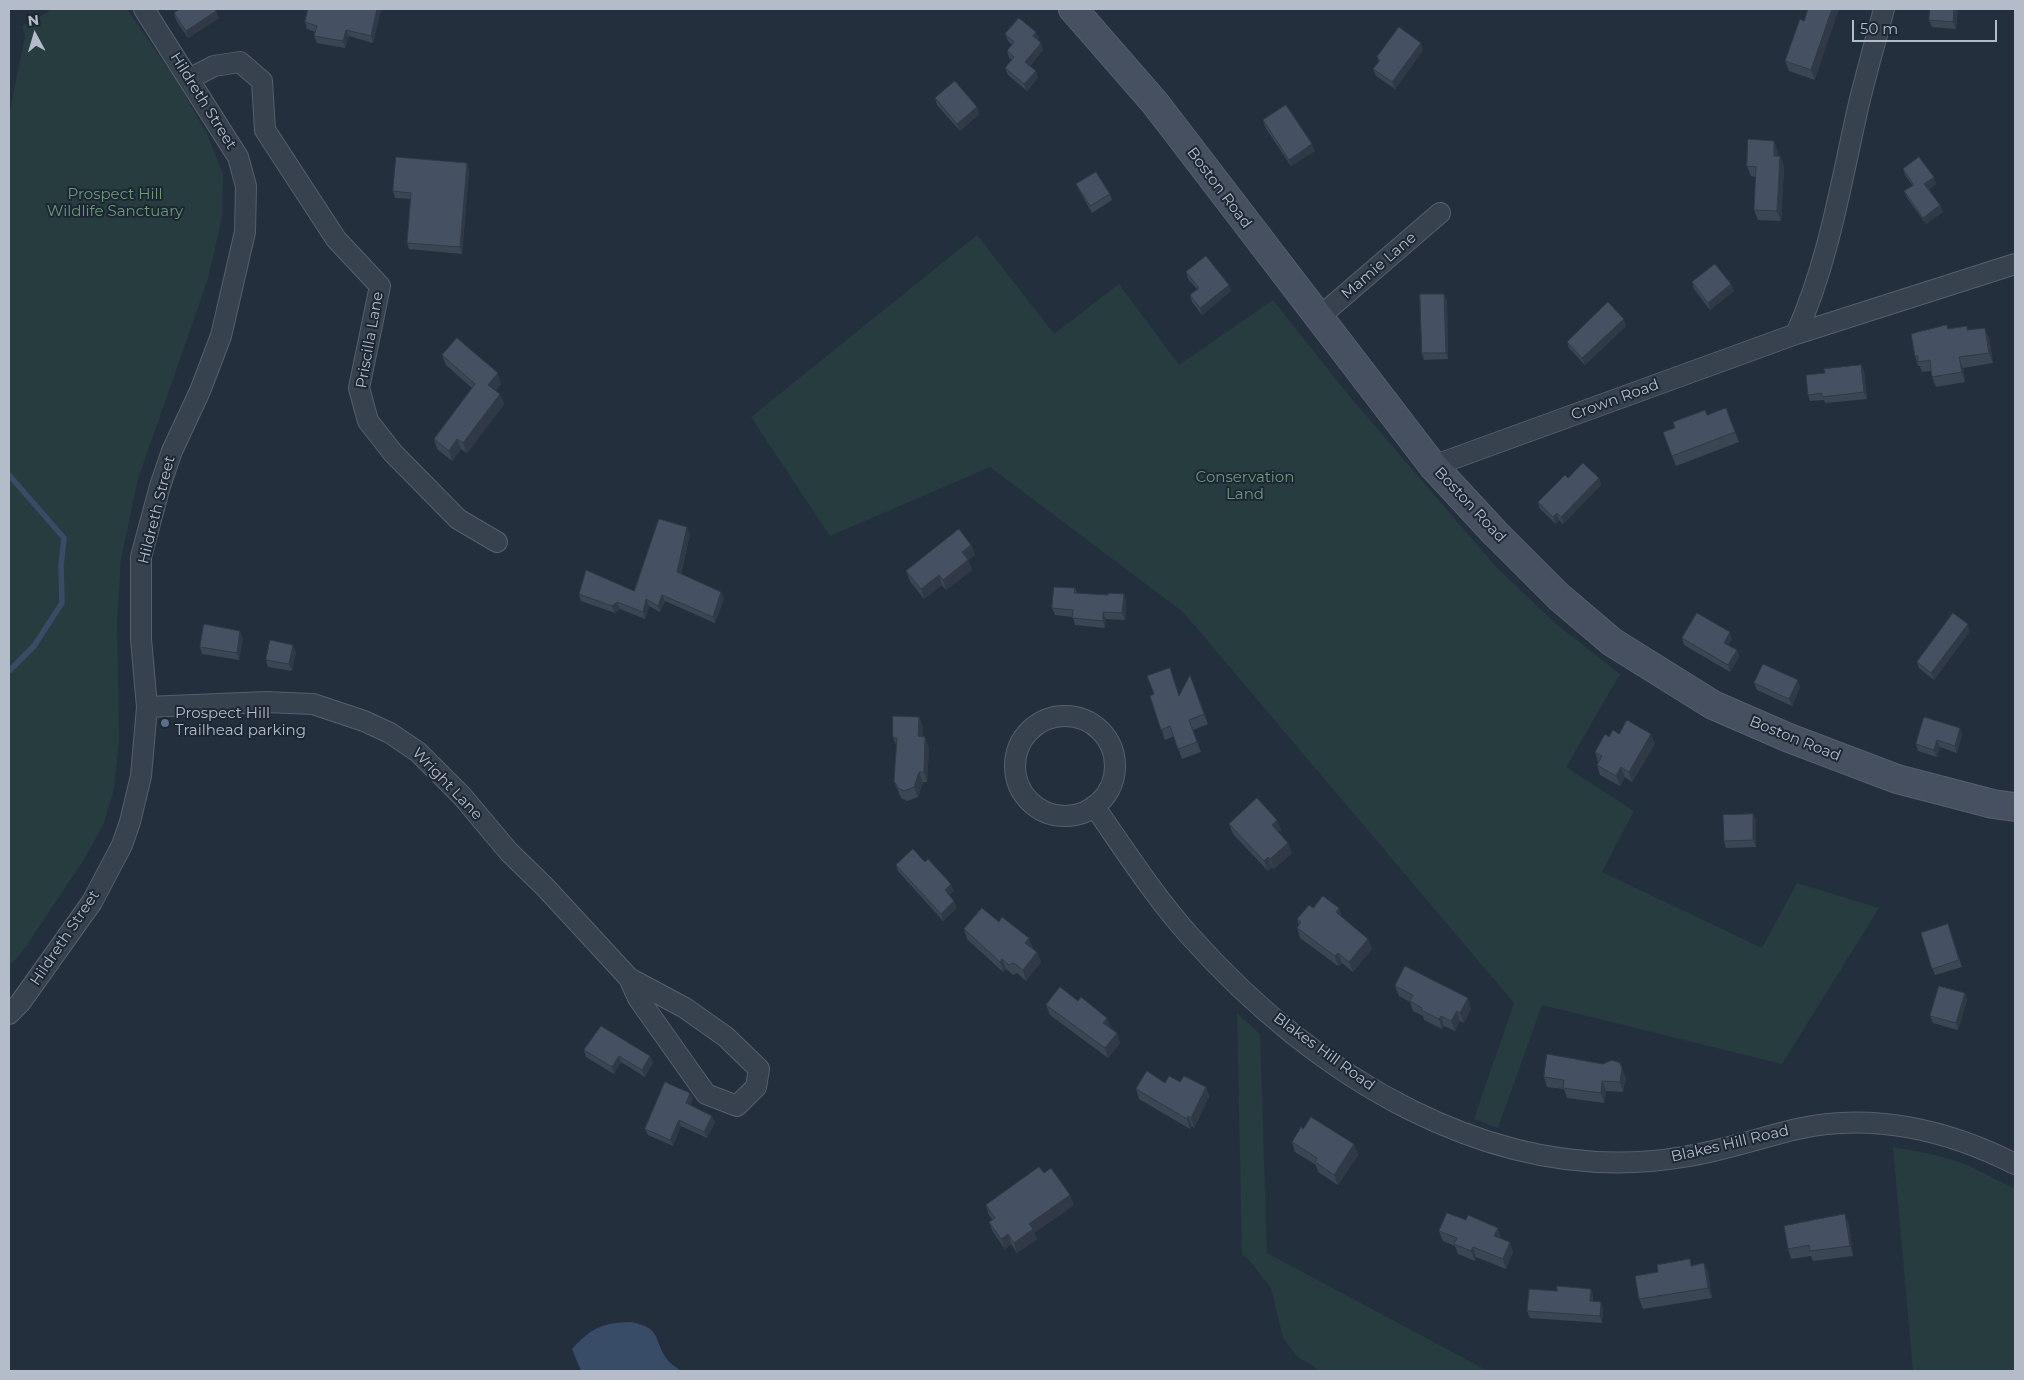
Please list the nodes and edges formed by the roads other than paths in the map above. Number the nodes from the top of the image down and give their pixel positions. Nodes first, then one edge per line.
1 (144, 9) edge
2 (1073, 9) edge
3 (1884, 9) edge
4 (189, 79) junction
5 (1440, 213) dead end
6 (2015, 264) edge
7 (1318, 318) junction
8 (1796, 334) junction
9 (1433, 466) junction
10 (497, 542) dead end
11 (147, 707) junction
12 (1094, 806) junction
13 (2015, 807) edge
14 (628, 978) junction
15 (9, 1014) edge
16 (2015, 1164) edge

1 - 4 street, Hildreth Street
2 - 7 main road, Boston Road
3 - 8 street
4 - 10 street, Priscilla Lane
4 - 11 street, Hildreth Street
5 - 7 street, Mamie Lane
6 - 8 street, Crown Road
7 - 9 main road, Boston Road
8 - 9 street, Crown Road
9 - 13 main road, Boston Road
11 - 14 street, Wright Lane
11 - 15 street, Hildreth Street
12 - 12 street
12 - 16 street, Blakes Hill Road
14 - 14 street, Wright Lane

